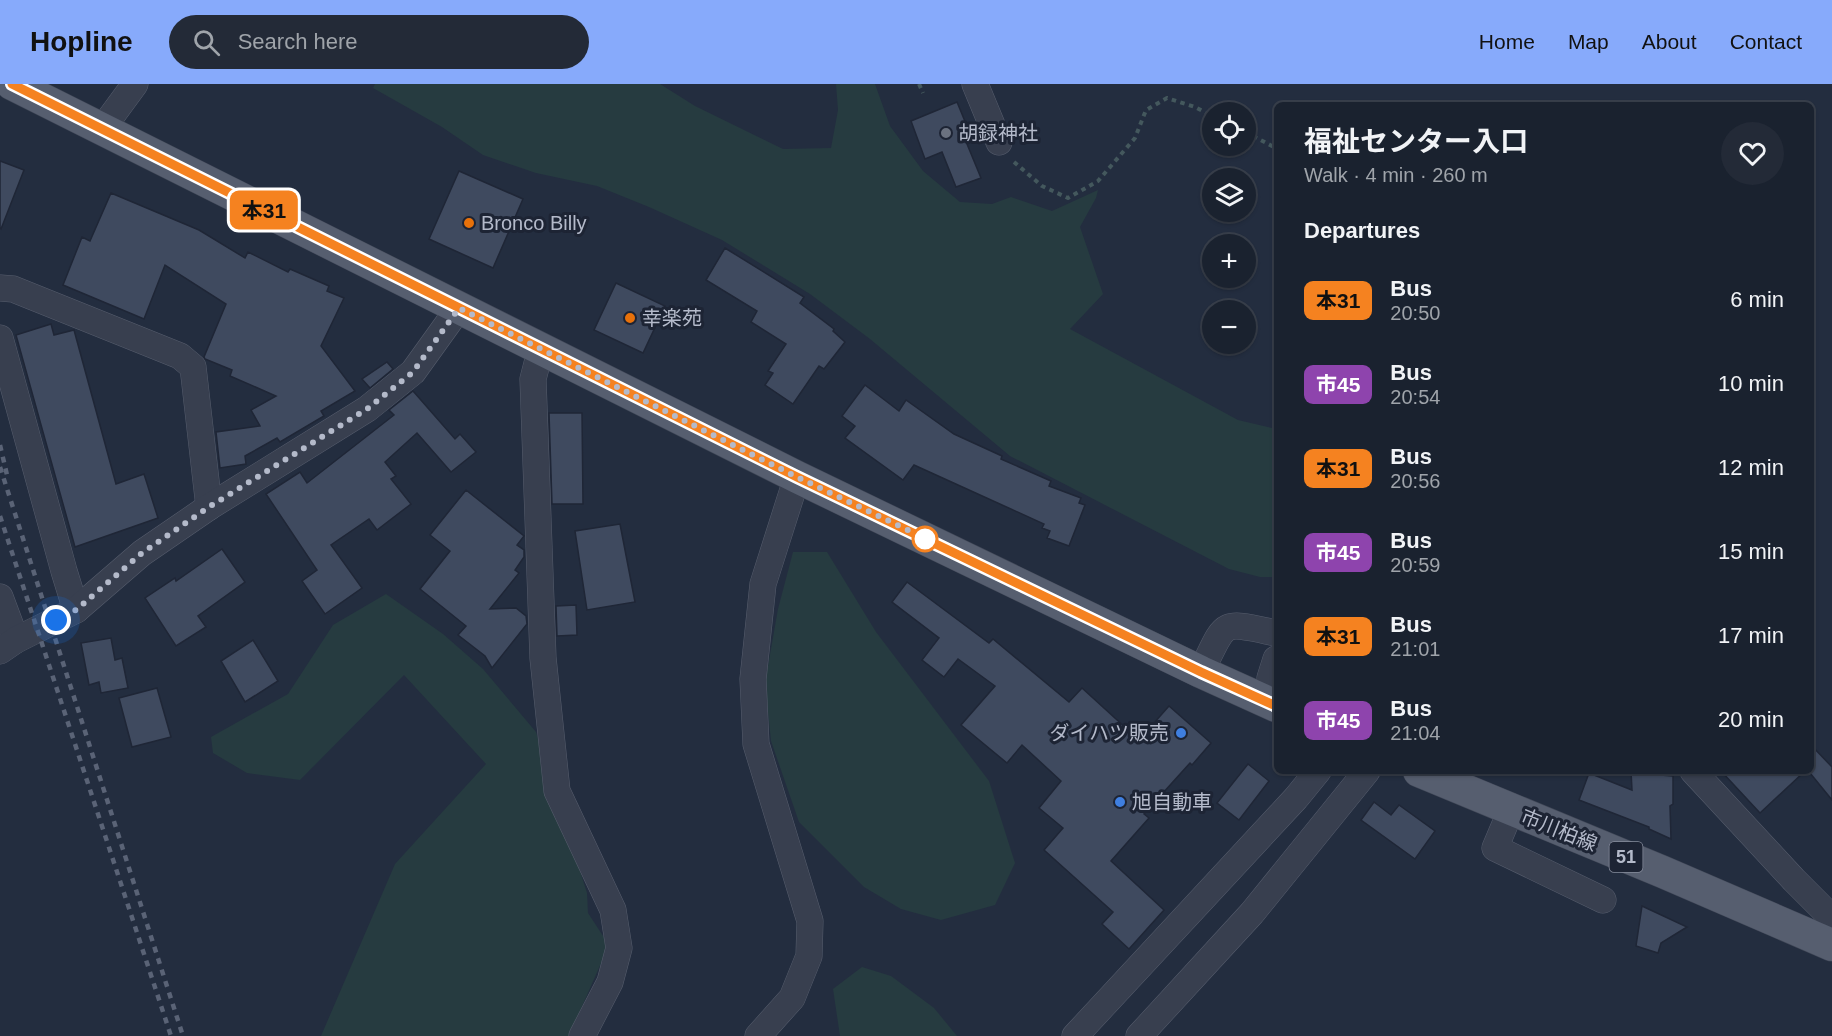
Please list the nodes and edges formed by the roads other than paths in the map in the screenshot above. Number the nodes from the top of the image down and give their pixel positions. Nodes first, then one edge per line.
1 (12, 84) edge
2 (135, 84) edge
3 (975, 84) edge
4 (102, 129) junction
5 (999, 142) road end
6 (0, 288) edge
7 (459, 308) junction
8 (0, 338) edge
9 (541, 348) junction
10 (797, 477) junction
11 (209, 507) junction
12 (0, 597) edge
13 (76, 610) junction
14 (1274, 633) edge
15 (8, 645) edge
16 (1201, 672) junction
17 (1274, 673) edge
18 (1316, 774) edge
19 (1365, 774) edge
20 (1426, 774) edge
21 (1697, 774) edge
22 (1511, 810) junction
23 (1603, 900) dead end
24 (1832, 918) edge
25 (1832, 945) edge
26 (582, 1036) edge
27 (758, 1036) edge
28 (1075, 1036) edge
29 (1139, 1036) edge

1 - 4 main road
2 - 4 street
3 - 5 street
4 - 7 main road
6 - 11 street
7 - 9 main road
7 - 11 street
8 - 13 street
9 - 10 main road
9 - 26 street
10 - 16 main road
10 - 27 street
11 - 13 street
12 - 15 street
13 - 15 street
14 - 16 street
16 - 17 main road
18 - 28 street
19 - 29 street
20 - 22 main road, 市川柏線 / 51
21 - 24 street
22 - 23 street
22 - 25 main road, 市川柏線 / 51

